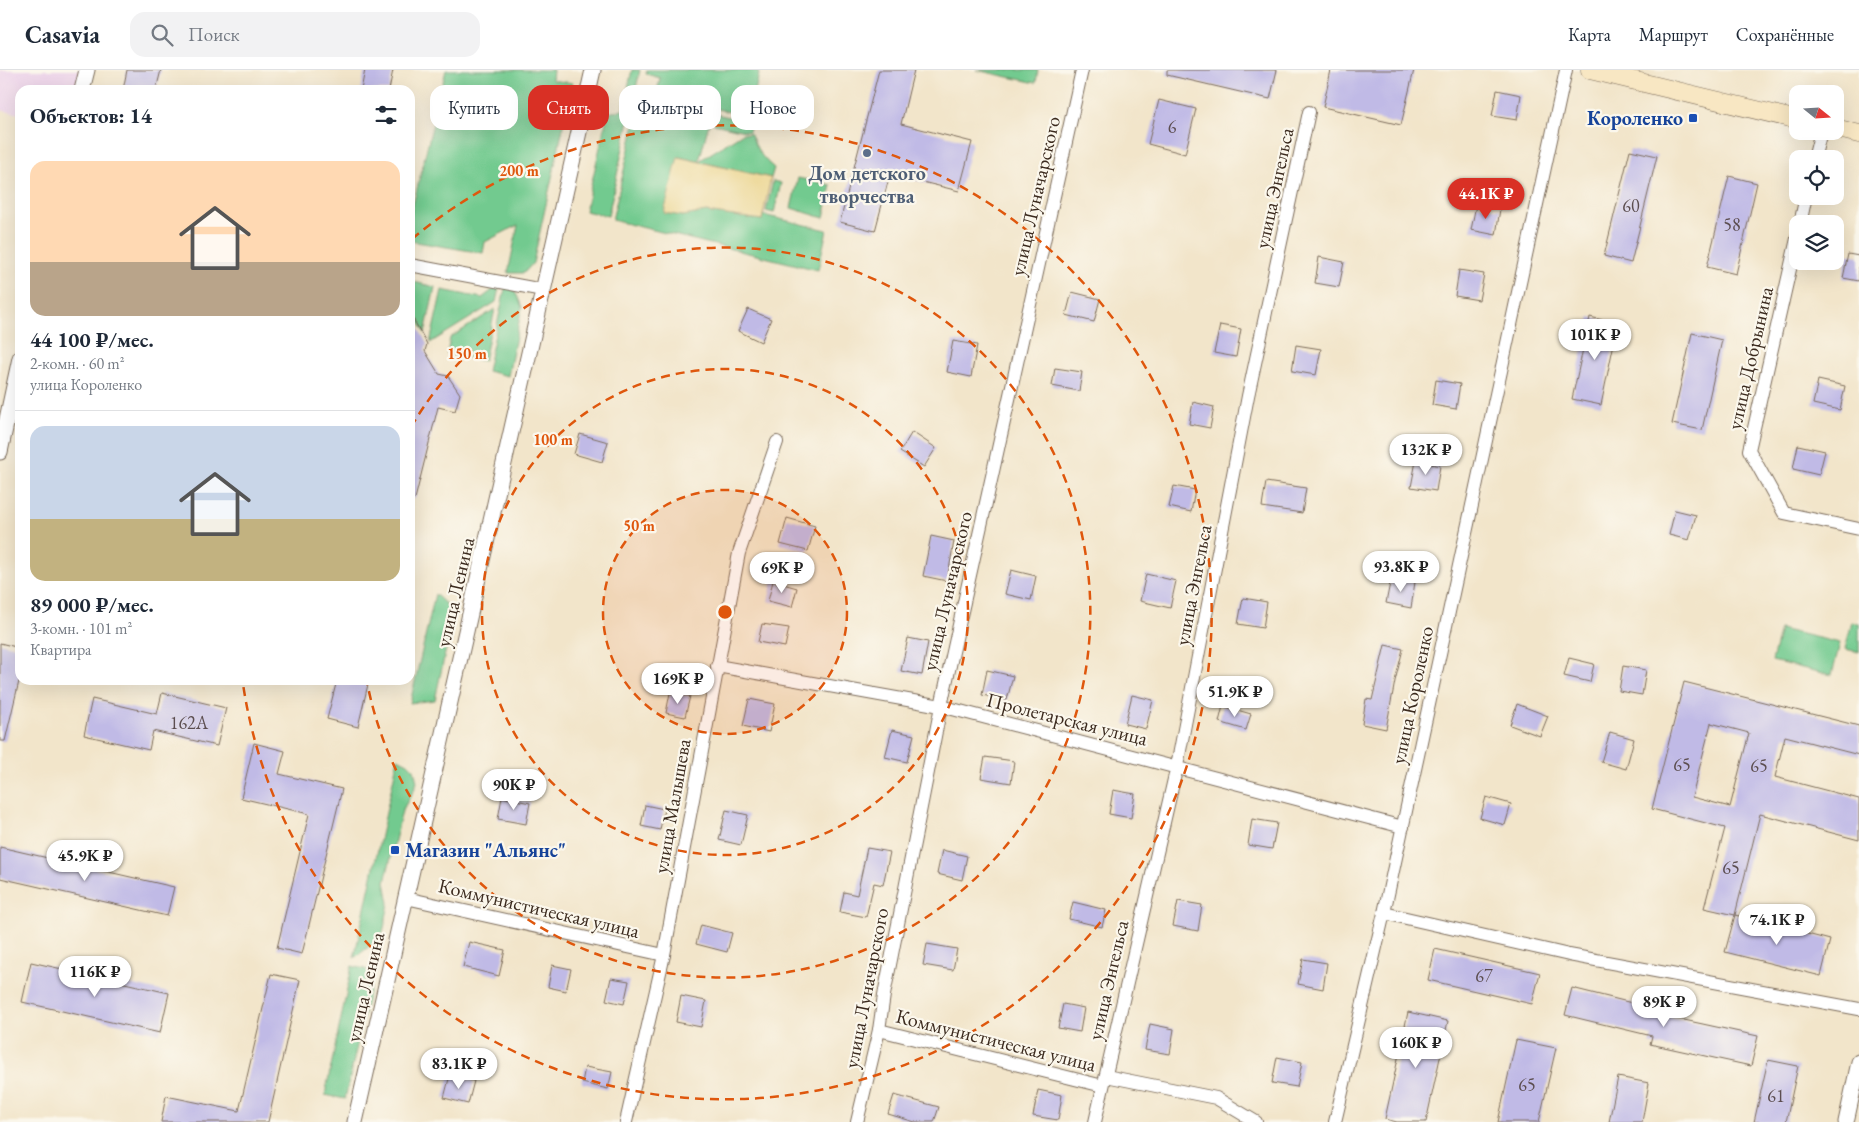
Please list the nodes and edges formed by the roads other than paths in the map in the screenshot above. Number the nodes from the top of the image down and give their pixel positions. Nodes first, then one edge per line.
1 (87, 70) edge
2 (593, 70) edge
3 (1082, 70) edge
4 (1566, 70) edge
5 (1590, 70) edge
6 (83, 85) edge
7 (1309, 112) dead end
8 (1789, 118) edge
9 (1844, 130) edge
10 (1859, 134) edge
11 (415, 266) edge
12 (1790, 270) edge
13 (543, 290) junction
14 (15, 382) edge
15 (777, 442) dead end
16 (0, 452) edge
17 (1859, 529) edge
18 (717, 666) junction
19 (940, 706) junction
20 (1177, 766) junction
21 (1403, 826) junction
22 (406, 898) junction
23 (1384, 913) junction
24 (664, 955) junction
25 (1859, 1009) edge
26 (879, 1030) junction
27 (1859, 1062) edge
28 (1105, 1081) junction
29 (355, 1122) edge
30 (626, 1122) edge
31 (857, 1122) edge
32 (1095, 1122) edge
33 (1256, 1122) edge
34 (1335, 1122) edge
35 (1846, 1122) edge

1 - 6 street
2 - 13 street, улица Ленина
3 - 19 street, улица Луначарского
4 - 21 street, улица Короленко
5 - 8 main road
7 - 20 street, улица Энгельса
9 - 10 main road
11 - 13 street
12 - 17 street, улица Добрынина
13 - 22 street, улица Ленина
14 - 16 street
15 - 18 street, улица Малышева
18 - 19 street, Пролетарская улица
18 - 24 street, улица Малышева
19 - 20 street, Пролетарская улица
19 - 26 street, улица Луначарского
20 - 21 street, Пролетарская улица
20 - 28 street, улица Энгельса
21 - 23 street, улица Короленко
22 - 24 street, Коммунистическая улица
22 - 29 street, улица Ленина
23 - 25 street
23 - 34 street, улица Короленко
24 - 30 street, улица Малышева
26 - 28 street, Коммунистическая улица
26 - 31 street, улица Луначарского
27 - 35 street
28 - 32 street, улица Энгельса
28 - 33 street, Коммунистическая улица

